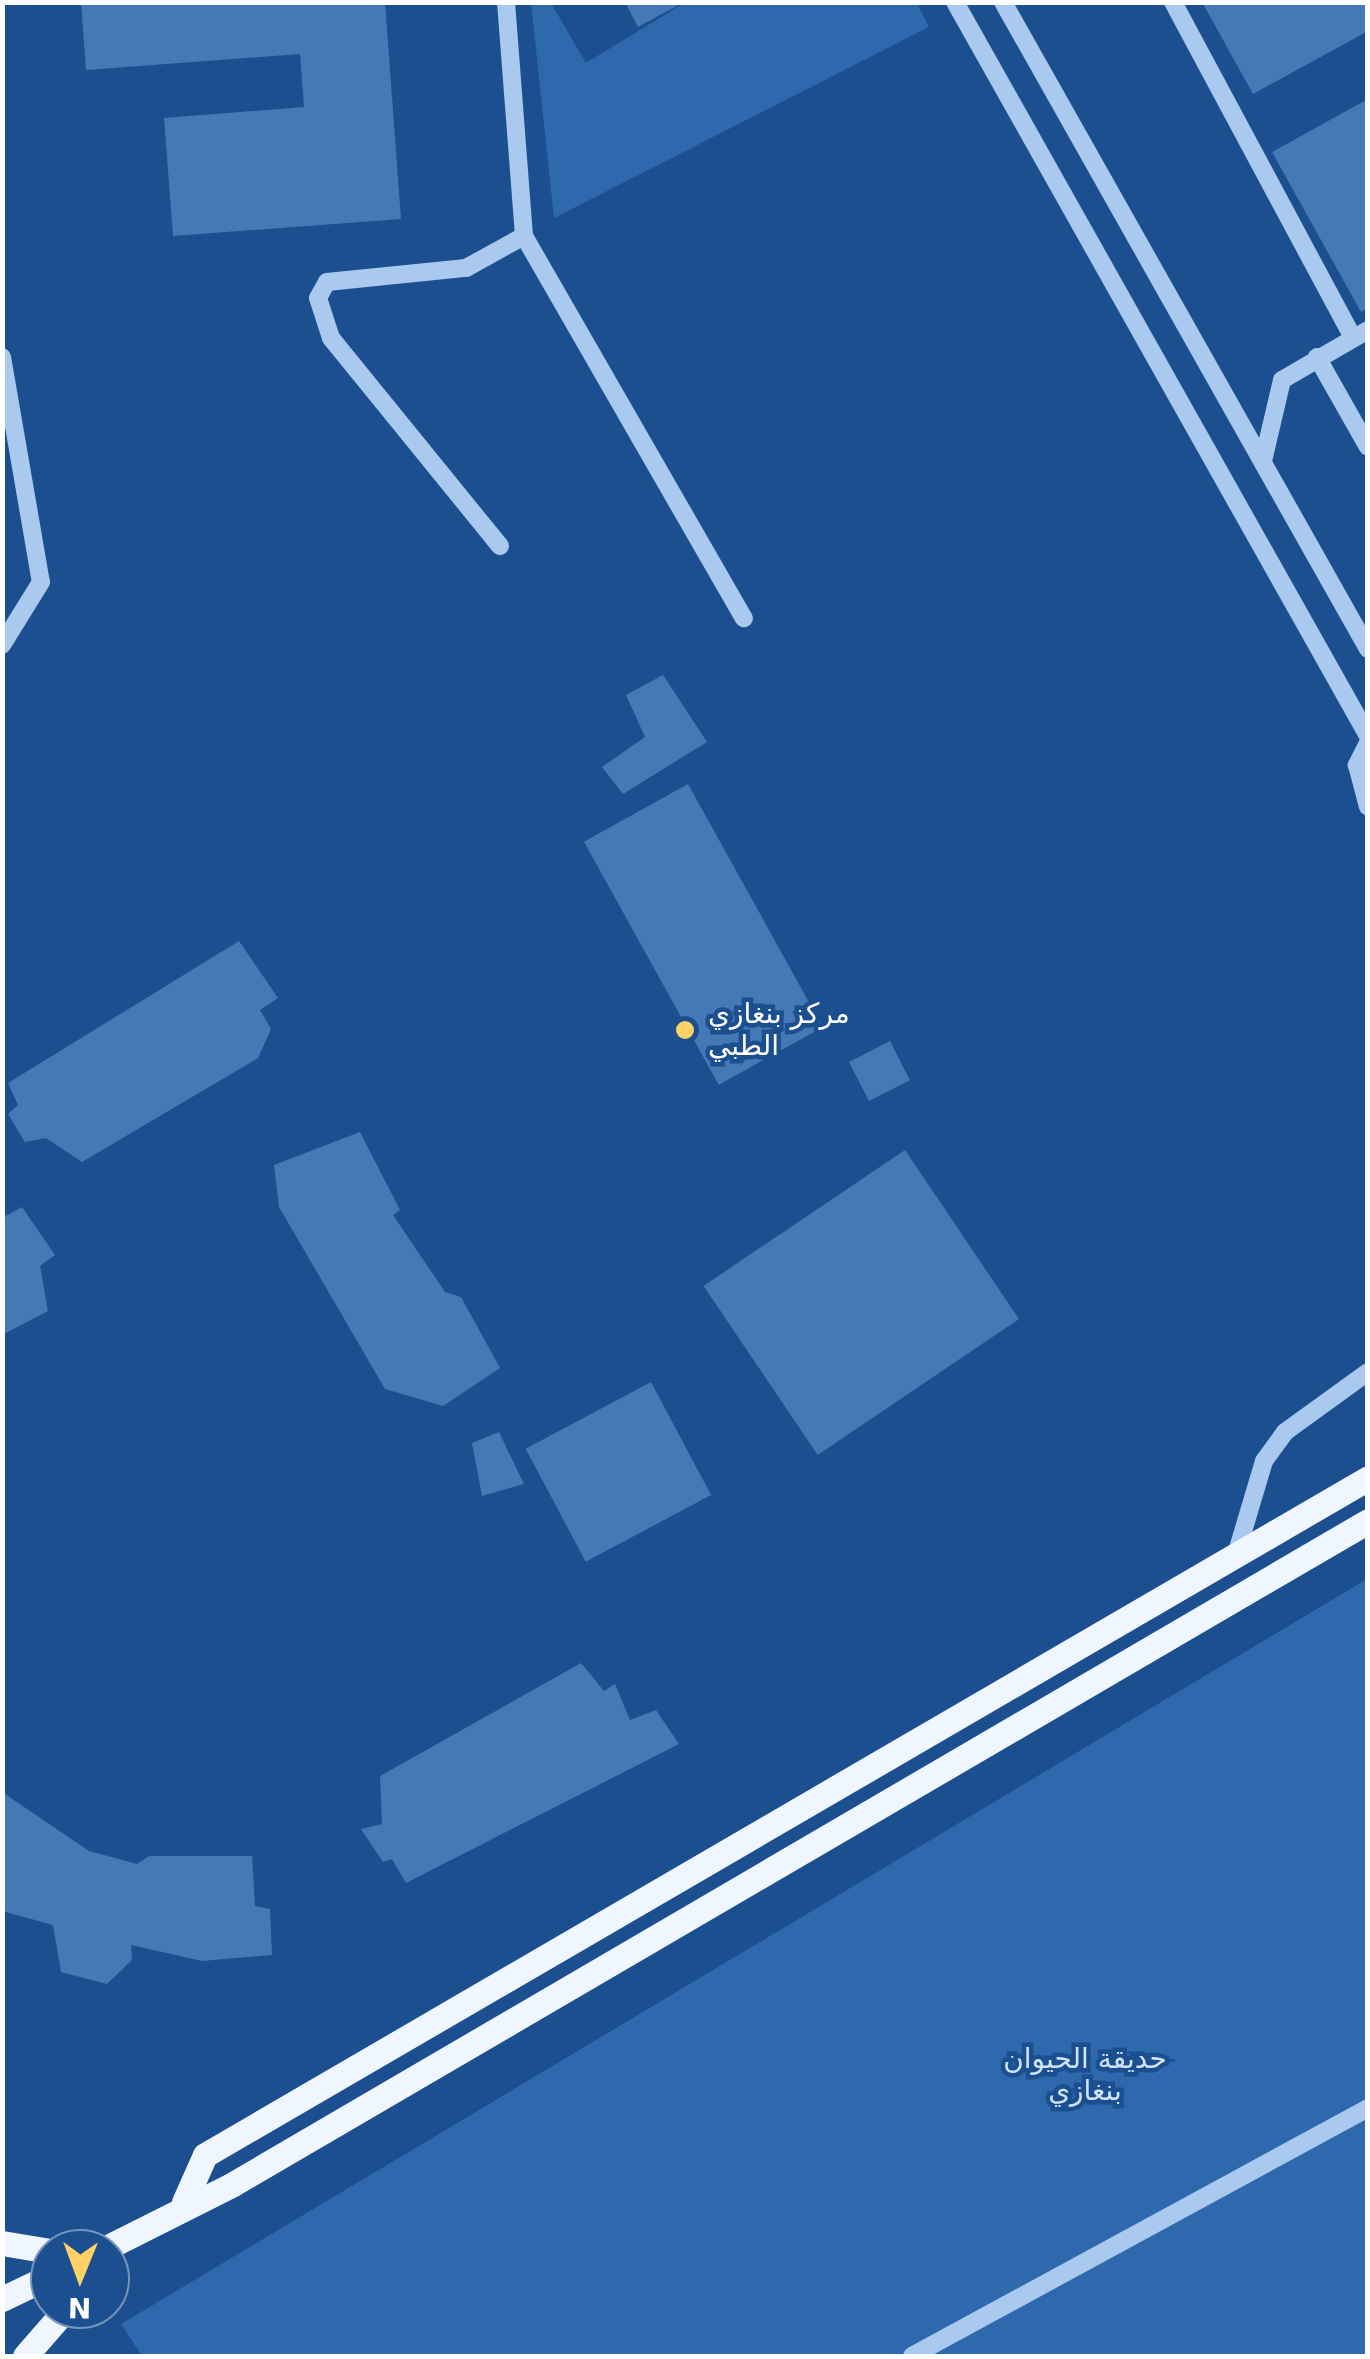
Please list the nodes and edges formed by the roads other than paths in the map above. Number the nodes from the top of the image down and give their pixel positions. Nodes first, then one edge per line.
1 (506, 2) edge
2 (955, 2) edge
3 (1003, 2) edge
4 (1173, 2) edge
5 (524, 236) junction
6 (1360, 334) edge
7 (2, 357) edge
8 (1317, 358) junction
9 (1367, 446) edge
10 (1263, 461) junction
11 (500, 546) dead end
12 (744, 618) dead end
13 (2, 645) edge
14 (1368, 649) edge
15 (1368, 740) edge
16 (1368, 807) edge
17 (1368, 1372) edge
18 (1368, 1478) edge
19 (1368, 1521) edge
20 (1236, 1556) junction
21 (585, 1934) junction
22 (605, 1968) junction
23 (1368, 2108) edge
24 (184, 2202) junction
25 (151, 2224) junction
26 (130, 2235) edge
27 (2, 2243) edge
28 (130, 2245) edge
29 (30, 2248) edge
30 (30, 2286) edge
31 (2, 2299) edge
32 (49, 2329) edge
33 (25, 2356) edge
34 (912, 2356) edge

1 - 5 street
2 - 15 street
3 - 10 street
4 - 6 street
5 - 11 street
5 - 12 street
6 - 8 street
7 - 13 street
8 - 9 street
8 - 10 street
10 - 14 street
15 - 16 street
17 - 20 street
18 - 20 main road
19 - 22 main road
20 - 21 main road
21 - 22 main road
21 - 24 main road
22 - 24 main road
23 - 34 street
24 - 25 main road
25 - 26 main road
25 - 28 main road
27 - 29 main road
30 - 31 main road
32 - 33 main road

